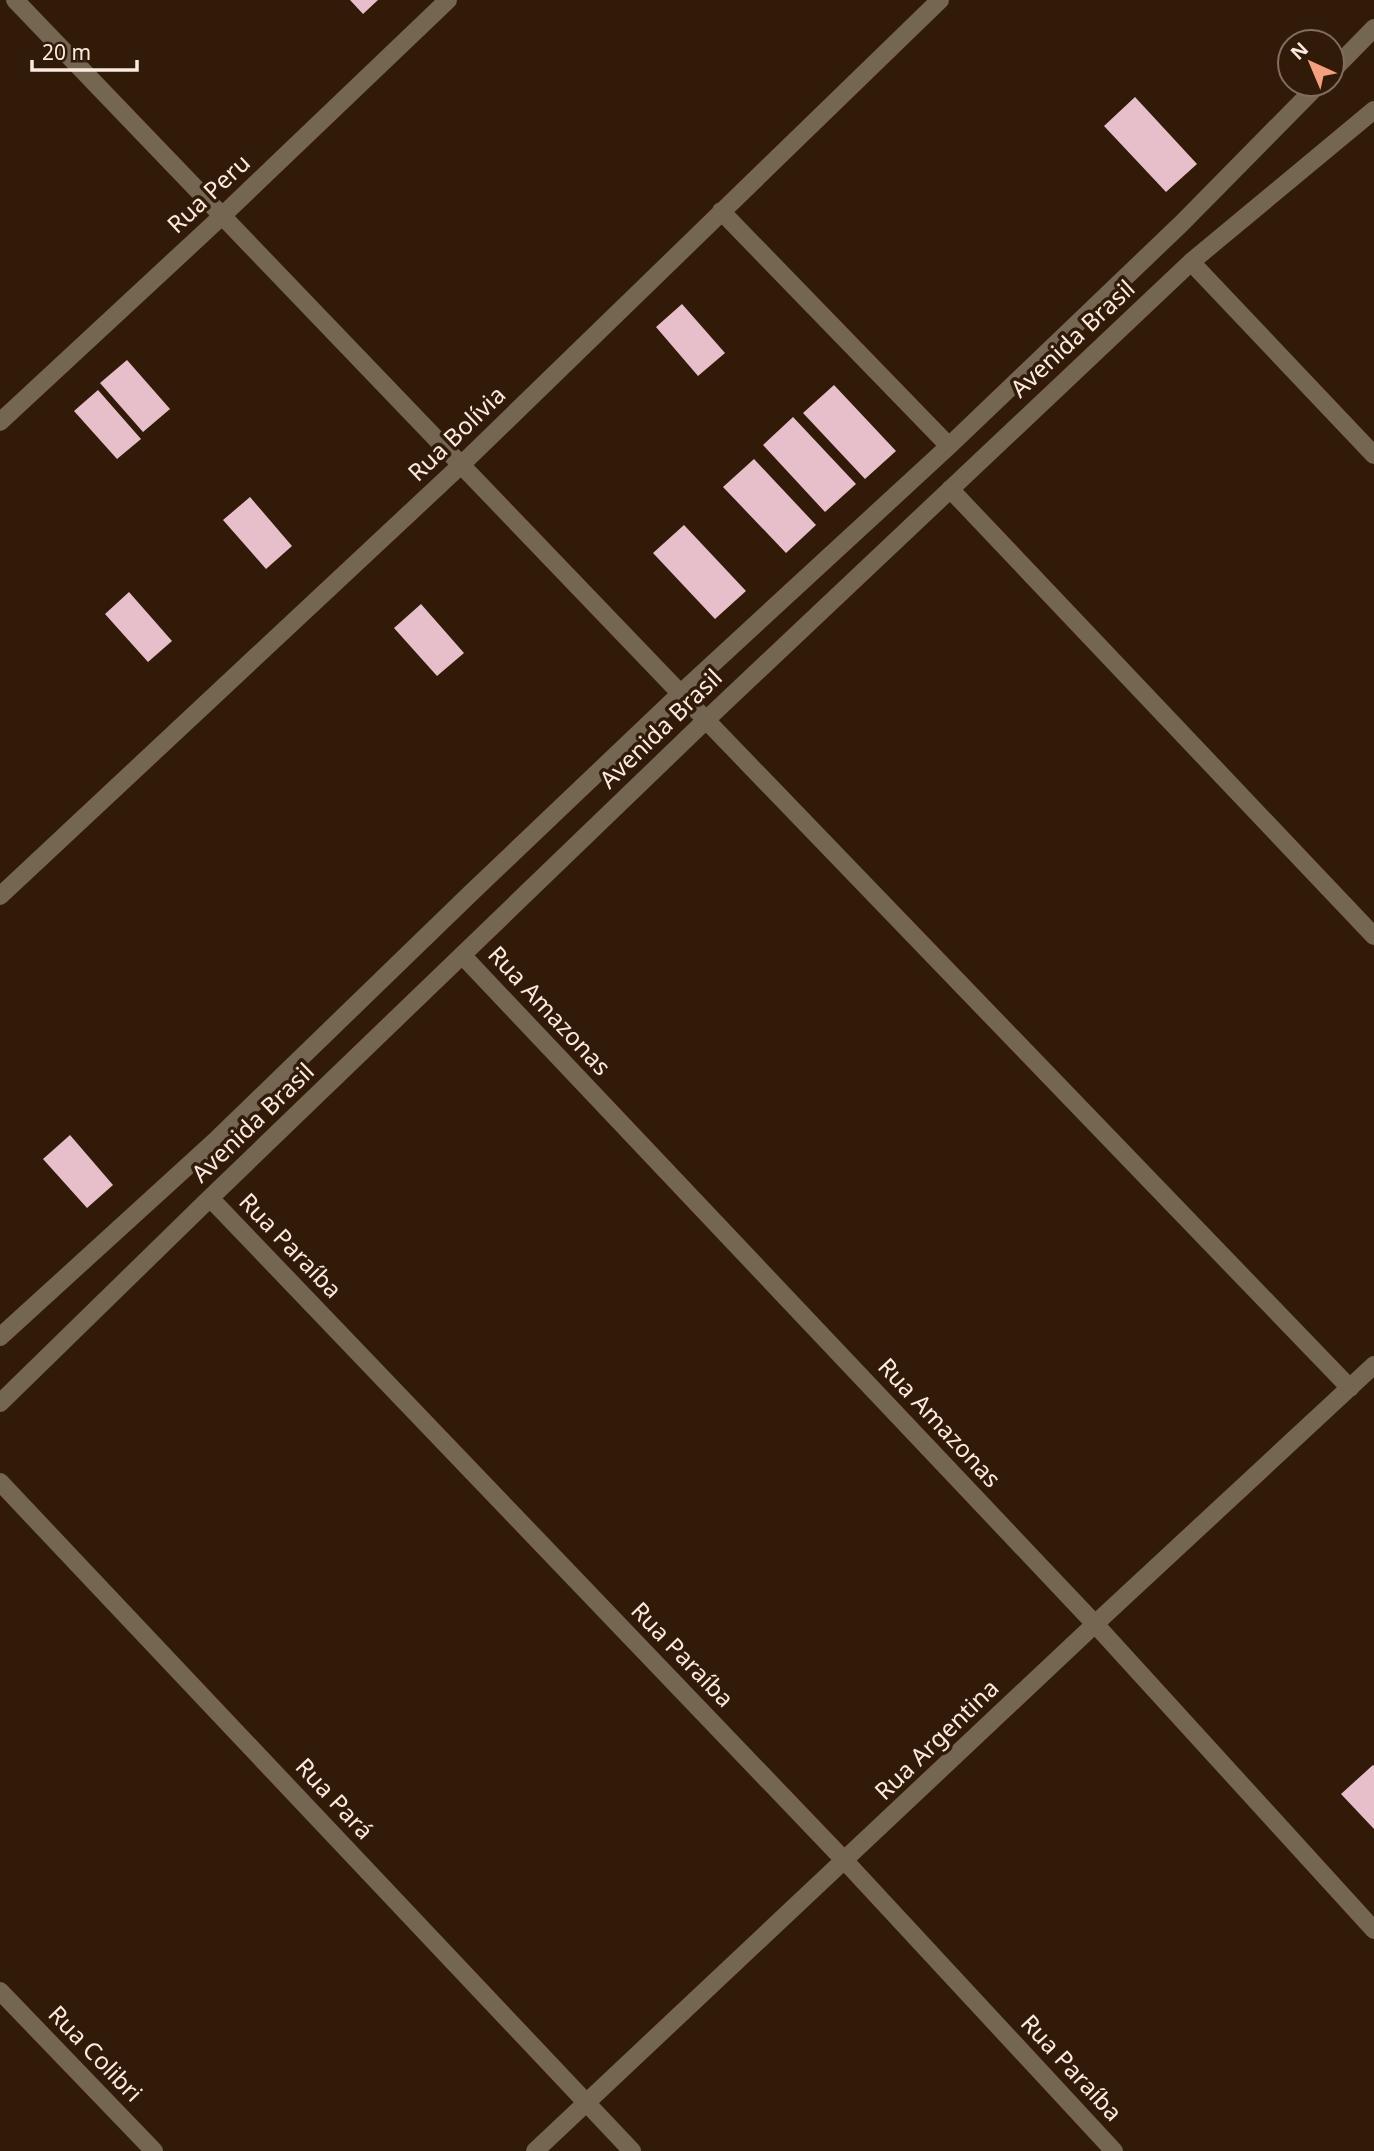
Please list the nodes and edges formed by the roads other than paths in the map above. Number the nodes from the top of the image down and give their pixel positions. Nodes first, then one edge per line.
1 (15, 0) edge
2 (448, 0) edge
3 (940, 0) edge
4 (1374, 28) edge
5 (1346, 57) edge
6 (1305, 98) edge
7 (1374, 110) edge
8 (721, 211) junction
9 (222, 216) junction
10 (1191, 262) junction
11 (0, 422) edge
12 (949, 446) junction
13 (1374, 455) edge
14 (461, 465) junction
15 (950, 489) junction
16 (681, 694) junction
17 (706, 720) junction
18 (0, 896) edge
19 (1374, 936) edge
20 (463, 955) junction
21 (210, 1198) junction
22 (0, 1337) edge
23 (1374, 1365) edge
24 (1350, 1388) junction
25 (0, 1403) edge
26 (0, 1482) edge
27 (1095, 1624) junction
28 (845, 1861) junction
29 (1374, 1930) edge
30 (0, 1991) edge
31 (587, 2102) junction
32 (154, 2151) edge
33 (535, 2151) edge
34 (632, 2151) edge
35 (1114, 2151) edge

1 - 9 street
2 - 9 street, Rua Peru
3 - 8 street, Rua Bolívia
4 - 5 street
6 - 12 street, Avenida Brasil
7 - 10 street, Avenida Brasil
8 - 12 street
8 - 14 street, Rua Bolívia
9 - 11 street, Rua Peru
9 - 14 street
10 - 13 street
10 - 15 street, Avenida Brasil
12 - 16 street, Avenida Brasil
14 - 16 street
14 - 18 street, Rua Bolívia
15 - 17 street, Avenida Brasil
15 - 19 street
16 - 17 street
16 - 22 street, Avenida Brasil
17 - 20 street, Avenida Brasil
17 - 24 street
20 - 21 street, Avenida Brasil
20 - 27 street, Rua Amazonas
21 - 25 street, Avenida Brasil
21 - 28 street, Rua Paraíba
23 - 24 street, Rua Argentina
24 - 27 street, Rua Argentina
26 - 31 street, Rua Pará
27 - 28 street, Rua Argentina
27 - 29 street, Rua Amazonas
28 - 31 street, Rua Argentina
28 - 35 street, Rua Paraíba
30 - 32 street, Rua Colibri
31 - 33 street, Rua Argentina
31 - 34 street, Rua Pará

